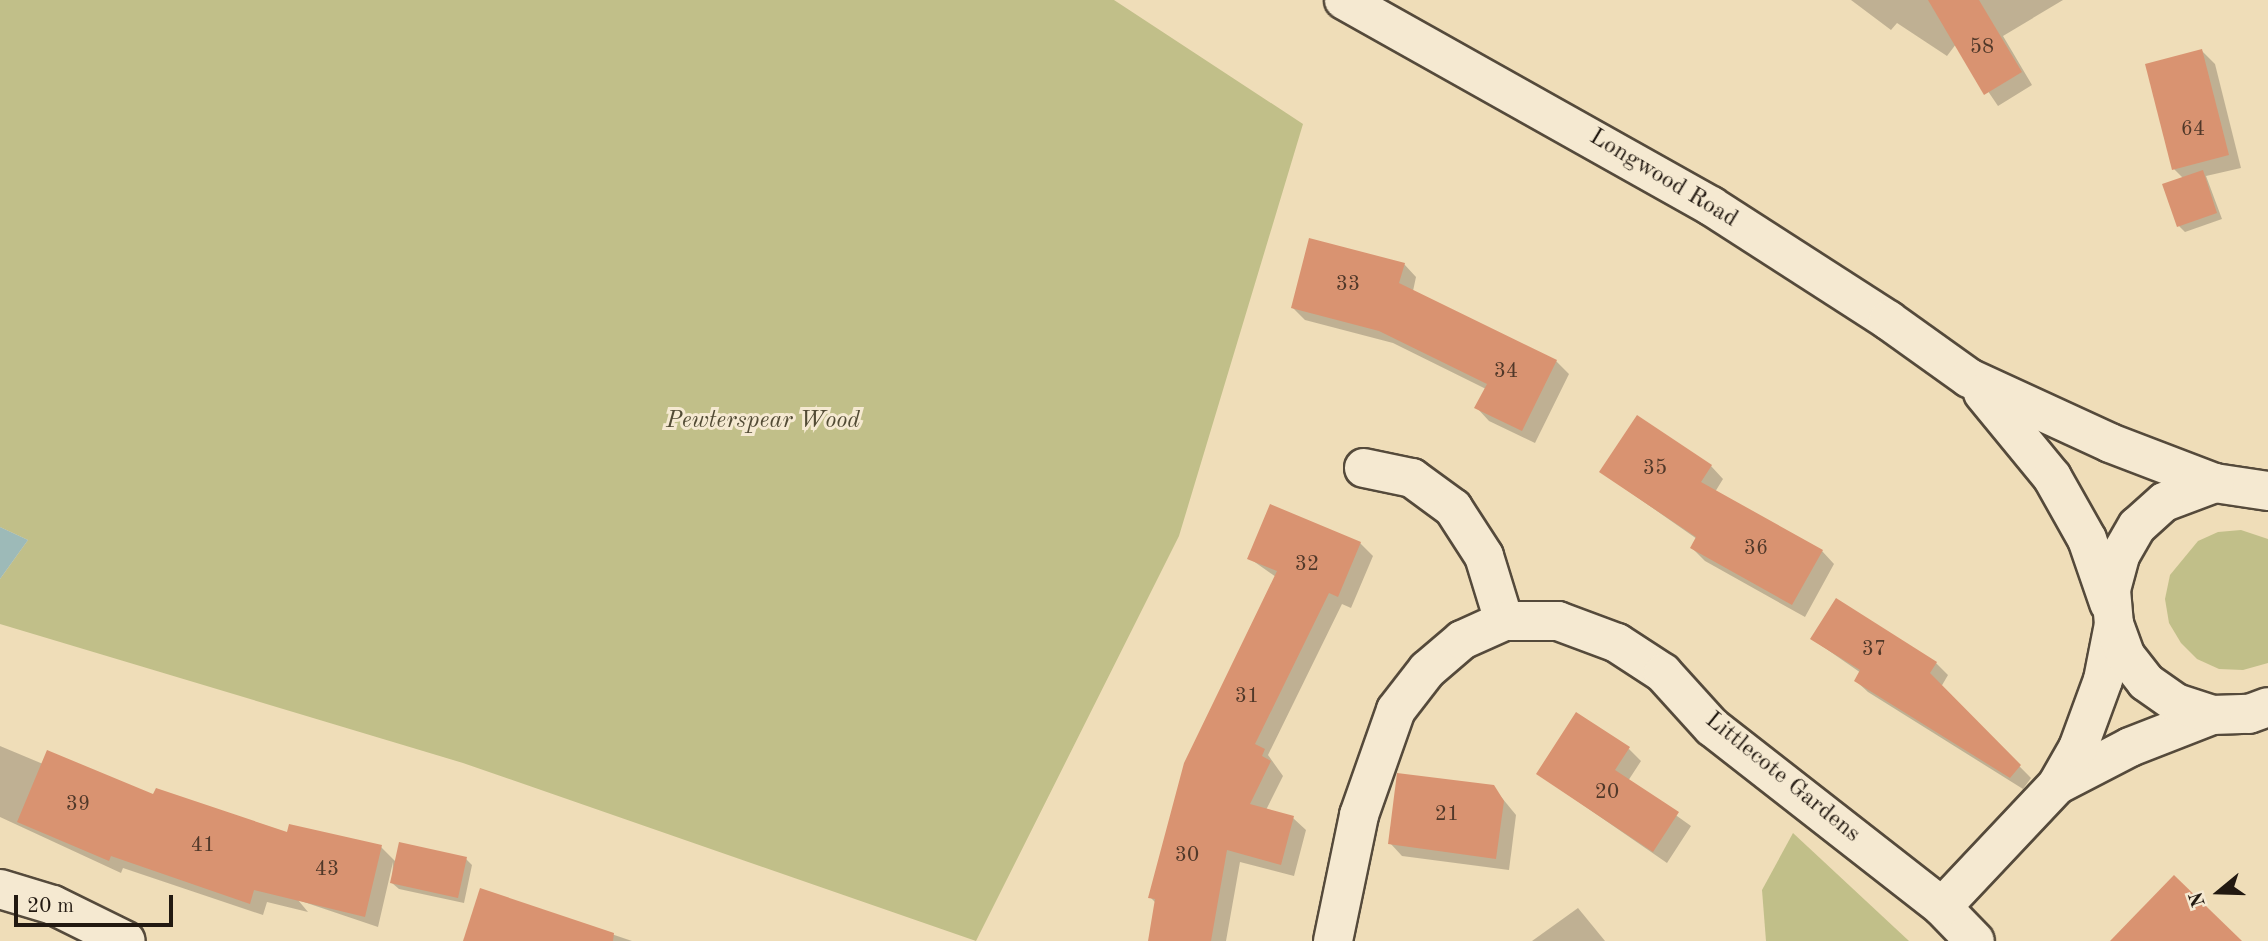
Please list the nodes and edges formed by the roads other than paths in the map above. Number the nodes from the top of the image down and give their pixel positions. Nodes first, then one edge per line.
1 (1344, 0) edge
2 (1969, 378) junction
3 (1364, 468) dead end
4 (2246, 482) edge
5 (2113, 617) junction
6 (1504, 621) junction
7 (2268, 707) edge
8 (2216, 715) junction
9 (2268, 731) edge
10 (2057, 785) junction
11 (0, 889) edge
12 (1942, 907) junction
13 (125, 941) edge
14 (1333, 941) edge
15 (1975, 941) edge

1 - 2 street, Longwood Road
2 - 4 street, Longwood Road
2 - 5 street, Longwood Road
3 - 6 street
4 - 5 street
5 - 8 street, Longwood Road
5 - 10 street
6 - 12 street, Littlecote Gardens
6 - 14 street, Littlecote Gardens
7 - 8 street
8 - 9 street
8 - 10 street
10 - 12 street
11 - 13 street
12 - 15 street, Littlecote Gardens

